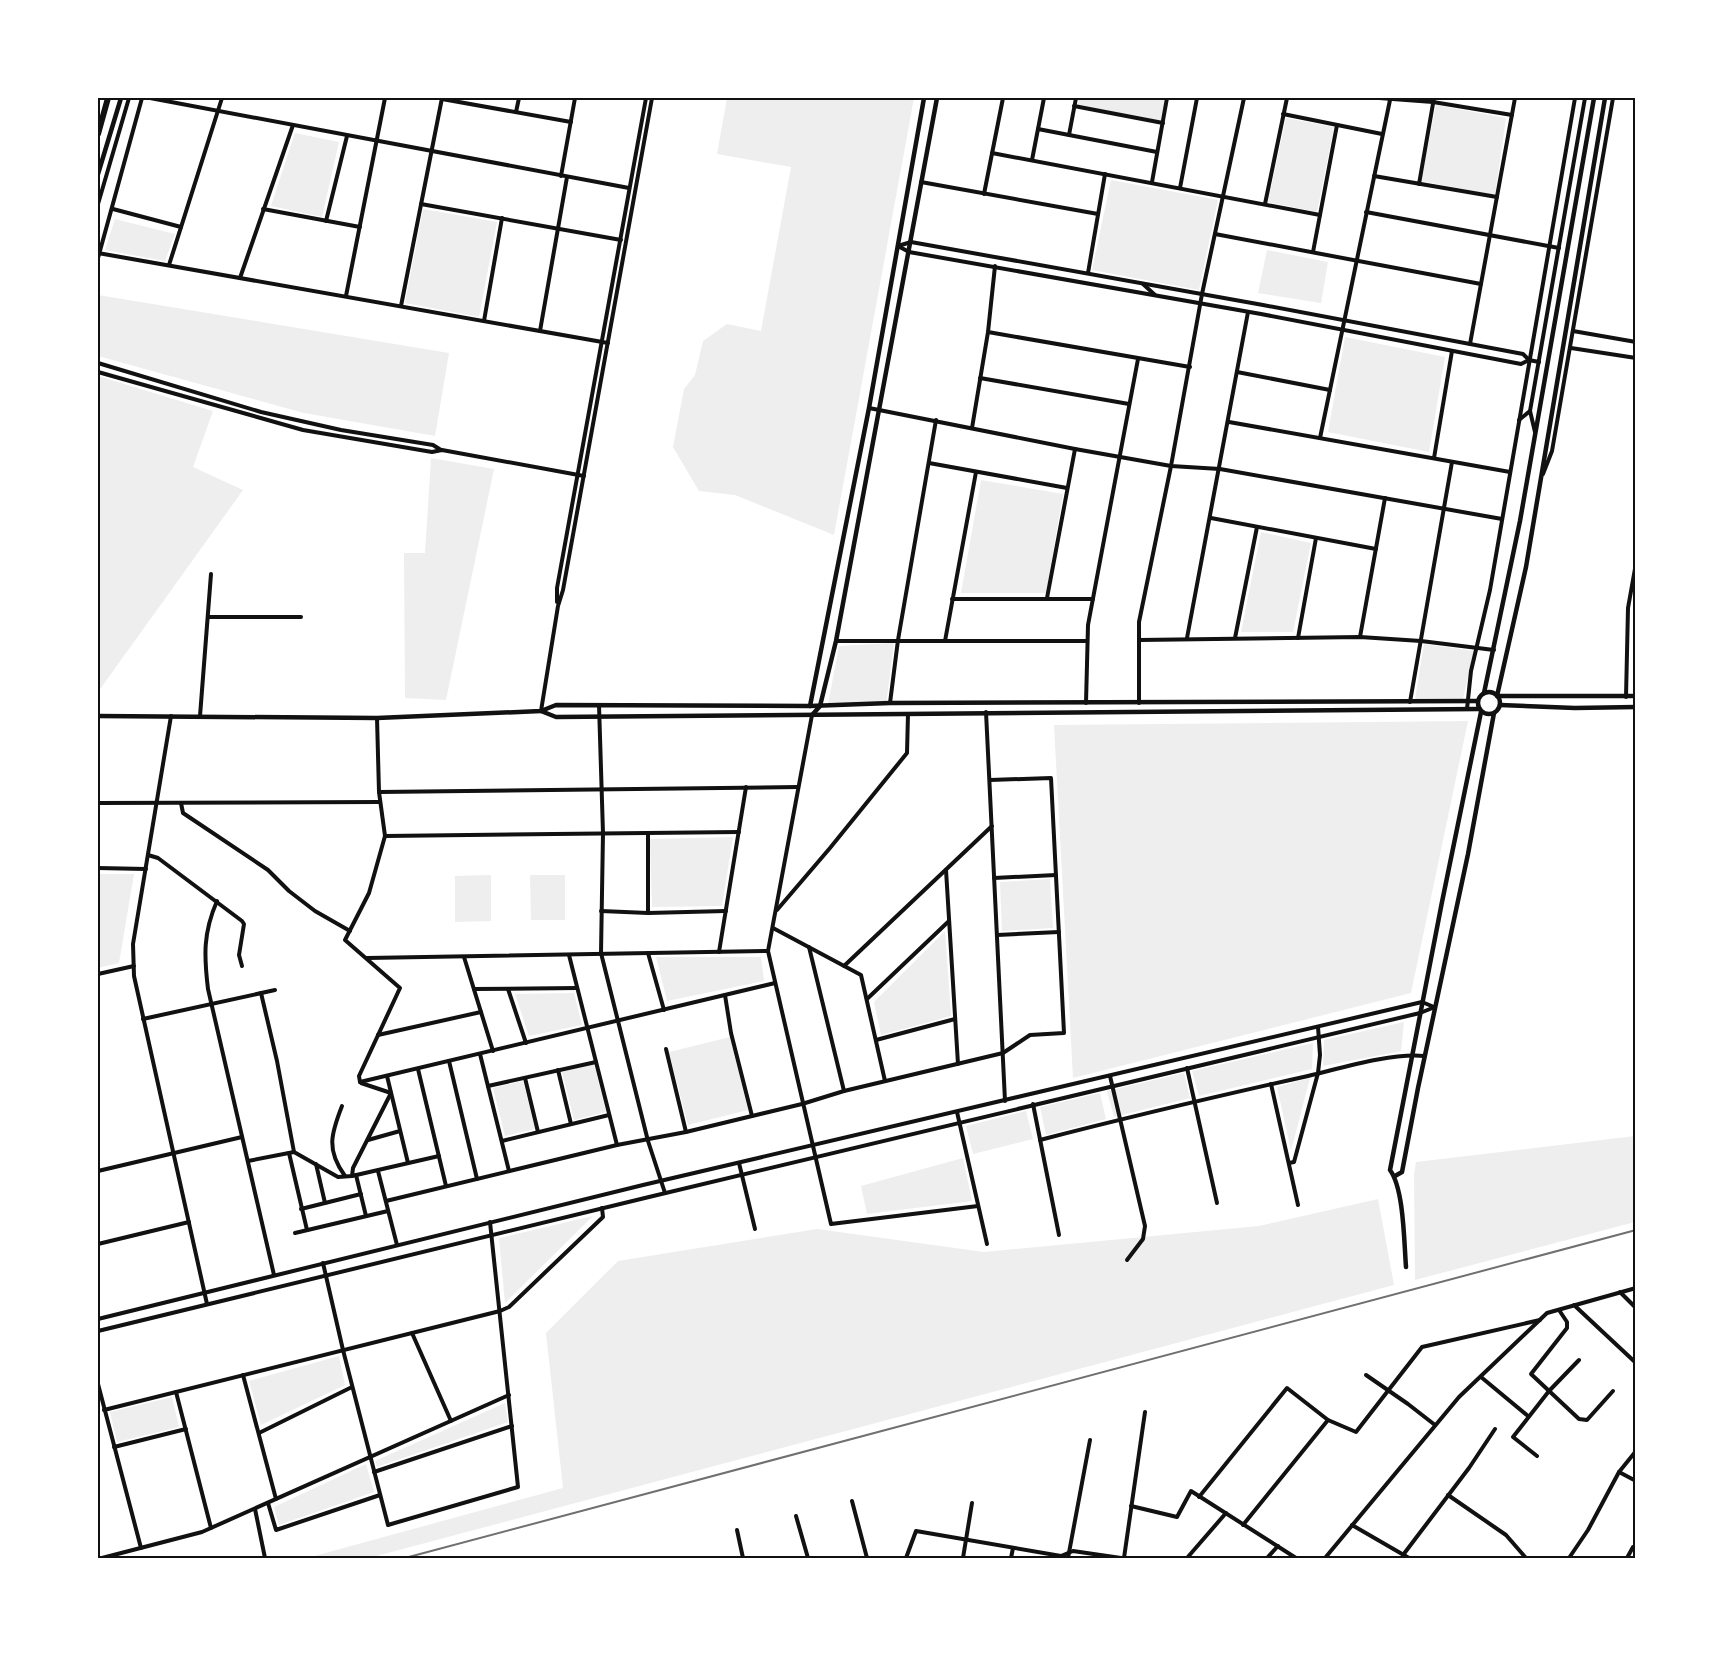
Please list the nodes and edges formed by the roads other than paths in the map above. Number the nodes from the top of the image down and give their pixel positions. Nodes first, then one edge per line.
1 (108, 98) edge
2 (121, 98) edge
3 (129, 98) edge
4 (142, 98) edge
5 (150, 98) edge
6 (222, 98) edge
7 (385, 98) edge
8 (442, 98) edge
9 (519, 98) edge
10 (575, 98) edge
11 (646, 98) edge
12 (652, 98) edge
13 (924, 98) edge
14 (937, 98) edge
15 (1003, 98) edge
16 (1044, 98) edge
17 (1076, 98) edge
18 (1167, 98) edge
19 (1197, 98) edge
20 (1244, 98) edge
21 (1287, 98) edge
22 (1379, 98) edge
23 (1515, 98) edge
24 (1575, 98) edge
25 (1585, 98) edge
26 (1594, 98) edge
27 (1605, 98) edge
28 (1613, 98) edge
29 (1390, 100) junction
30 (1433, 100) edge
31 (1074, 106) junction
32 (218, 111) junction
33 (516, 112) junction
34 (1282, 114) junction
35 (1512, 115) junction
36 (571, 122) junction
37 (1162, 123) junction
38 (1336, 124) junction
39 (292, 125) junction
40 (1038, 129) junction
41 (98, 134) edge
42 (1382, 134) junction
43 (1069, 135) junction
44 (347, 136) junction
45 (377, 141) junction
46 (432, 152) junction
47 (1157, 152) junction
48 (992, 153) junction
49 (1032, 160) junction
50 (98, 174) edge
51 (1105, 174) junction
52 (561, 176) junction
53 (1374, 176) junction
54 (567, 177) junction
55 (921, 182) junction
56 (1152, 183) junction
57 (1419, 184) junction
58 (630, 188) junction
59 (1180, 188) junction
60 (984, 194) junction
61 (1223, 196) junction
62 (1497, 197) junction
63 (98, 204) edge
64 (421, 204) junction
65 (1265, 204) junction
66 (113, 209) junction
67 (263, 209) junction
68 (1366, 212) junction
69 (1098, 214) junction
70 (1320, 215) junction
71 (502, 218) junction
72 (326, 221) junction
73 (181, 227) junction
74 (360, 227) junction
75 (558, 229) junction
76 (1215, 234) junction
77 (1490, 236) junction
78 (620, 240) junction
79 (627, 241) junction
80 (910, 242) junction
81 (898, 246) junction
82 (1548, 248) junction
83 (1559, 248) junction
84 (909, 252) junction
85 (1313, 252) junction
86 (98, 255) edge
87 (1356, 261) junction
88 (168, 266) junction
89 (995, 267) junction
90 (1088, 273) junction
91 (240, 278) junction
92 (1143, 283) junction
93 (1481, 284) junction
94 (1202, 294) junction
95 (346, 296) junction
96 (1157, 297) junction
97 (1200, 304) junction
98 (401, 306) junction
99 (1248, 312) junction
100 (1344, 320) junction
101 (484, 321) junction
102 (1342, 330) junction
103 (540, 331) junction
104 (988, 332) junction
105 (1574, 332) junction
106 (602, 342) junction
107 (1635, 342) edge
108 (608, 344) junction
109 (1470, 344) junction
110 (1571, 348) junction
111 (1452, 351) junction
112 (1635, 358) edge
113 (1138, 359) junction
114 (1529, 360) junction
115 (1539, 362) junction
116 (98, 363) edge
117 (1190, 367) junction
118 (98, 372) edge
119 (1238, 372) junction
120 (980, 378) junction
121 (1330, 390) junction
122 (1129, 404) junction
123 (869, 408) junction
124 (880, 410) junction
125 (1530, 411) junction
126 (936, 420) junction
127 (1518, 420) junction
128 (1229, 422) junction
129 (972, 428) junction
130 (1536, 433) junction
131 (1320, 438) junction
132 (1075, 449) junction
133 (442, 450) junction
134 (1120, 456) junction
135 (1434, 458) junction
136 (1452, 462) junction
137 (929, 463) junction
138 (1171, 465) junction
139 (1220, 469) junction
140 (976, 472) junction
141 (1510, 472) junction
142 (578, 475) junction
143 (584, 476) junction
144 (1541, 480) junction
145 (1067, 488) junction
146 (1385, 498) junction
147 (1444, 509) junction
148 (1210, 518) junction
149 (1502, 519) junction
150 (1257, 527) junction
151 (1316, 538) junction
152 (1376, 549) junction
153 (1635, 563) edge
154 (211, 574) dead end
155 (1047, 598) junction
156 (952, 599) junction
157 (1093, 599) junction
158 (558, 606) junction
159 (1628, 608) junction
160 (1635, 608) edge
161 (301, 616) dead end
162 (208, 617) junction
163 (1360, 637) junction
164 (1235, 638) junction
165 (1298, 638) junction
166 (1187, 639) junction
167 (898, 640) junction
168 (1138, 640) junction
169 (836, 641) junction
170 (945, 641) junction
171 (1421, 641) junction
172 (1087, 642) junction
173 (1476, 649) junction
174 (1494, 650) junction
175 (1484, 693) junction
176 (1497, 696) junction
177 (1626, 696) junction
178 (1635, 696) edge
179 (1467, 701) junction
180 (1478, 701) junction
181 (1410, 702) junction
182 (890, 703) junction
183 (1086, 703) junction
184 (1139, 703) junction
185 (599, 705) junction
186 (820, 705) junction
187 (1500, 705) junction
188 (810, 706) junction
189 (1635, 707) edge
190 (1467, 709) junction
191 (1480, 710) junction
192 (541, 711) junction
193 (986, 712) junction
194 (1494, 713) junction
195 (812, 714) junction
196 (908, 714) junction
197 (98, 716) edge
198 (171, 716) junction
199 (200, 716) junction
200 (600, 716) junction
201 (378, 718) junction
202 (990, 780) junction
203 (746, 787) junction
204 (798, 787) junction
205 (603, 789) junction
206 (379, 792) junction
207 (98, 802) edge
208 (380, 802) junction
209 (156, 803) junction
210 (181, 803) junction
211 (992, 826) junction
212 (739, 832) junction
213 (603, 833) junction
214 (648, 833) junction
215 (385, 836) junction
216 (148, 855) junction
217 (98, 868) edge
218 (146, 869) junction
219 (946, 869) junction
220 (1056, 875) junction
221 (994, 878) junction
222 (217, 901) junction
223 (776, 910) junction
224 (602, 911) junction
225 (726, 911) junction
226 (648, 913) junction
227 (949, 920) junction
228 (772, 928) junction
229 (350, 931) junction
230 (1059, 932) junction
231 (997, 935) junction
232 (809, 947) junction
233 (768, 951) junction
234 (719, 952) junction
235 (602, 953) junction
236 (648, 953) junction
237 (569, 954) junction
238 (464, 957) junction
239 (366, 958) junction
240 (134, 966) junction
241 (242, 966) dead end
242 (844, 966) junction
243 (98, 974) edge
244 (775, 983) junction
245 (578, 988) junction
246 (474, 989) junction
247 (508, 989) junction
248 (275, 990) dead end
249 (261, 993) junction
250 (725, 995) junction
251 (867, 999) junction
252 (1422, 1002) junction
253 (212, 1004) junction
254 (1435, 1008) junction
255 (664, 1010) junction
256 (481, 1012) junction
257 (1420, 1013) junction
258 (143, 1019) junction
259 (955, 1019) junction
260 (618, 1020) junction
261 (1318, 1027) junction
262 (587, 1028) junction
263 (378, 1035) junction
264 (1319, 1037) junction
265 (876, 1040) junction
266 (526, 1043) junction
267 (666, 1049) dead end
268 (493, 1051) junction
269 (1003, 1053) junction
270 (480, 1054) junction
271 (1412, 1055) junction
272 (1424, 1056) junction
273 (448, 1061) junction
274 (596, 1062) junction
275 (958, 1064) junction
276 (418, 1068) junction
277 (1187, 1068) junction
278 (558, 1070) junction
279 (1318, 1073) junction
280 (387, 1076) junction
281 (1110, 1076) junction
282 (525, 1078) junction
283 (885, 1081) junction
284 (360, 1082) junction
285 (1271, 1084) junction
286 (488, 1086) junction
287 (1112, 1086) junction
288 (844, 1091) junction
289 (391, 1094) junction
290 (1005, 1101) junction
291 (1194, 1101) junction
292 (802, 1104) junction
293 (1033, 1104) junction
294 (342, 1106) dead end
295 (957, 1112) junction
296 (609, 1115) junction
297 (752, 1116) junction
298 (1120, 1120) junction
299 (959, 1122) junction
300 (571, 1124) junction
301 (400, 1131) junction
302 (538, 1132) junction
303 (686, 1132) junction
304 (242, 1137) junction
305 (368, 1140) junction
306 (1040, 1140) junction
307 (502, 1141) junction
308 (648, 1141) junction
309 (617, 1145) junction
310 (812, 1146) junction
311 (174, 1153) junction
312 (292, 1153) junction
313 (439, 1156) junction
314 (815, 1157) junction
315 (248, 1161) junction
316 (739, 1162) junction
317 (408, 1163) junction
318 (1289, 1163) junction
319 (316, 1164) junction
320 (98, 1171) edge
321 (378, 1171) junction
322 (510, 1171) junction
323 (742, 1174) junction
324 (354, 1176) junction
325 (1395, 1176) junction
326 (346, 1177) junction
327 (477, 1179) junction
328 (662, 1180) junction
329 (446, 1186) junction
330 (665, 1193) junction
331 (361, 1194) junction
332 (386, 1201) junction
333 (325, 1203) junction
334 (1217, 1203) dead end
335 (1298, 1205) dead end
336 (978, 1206) junction
337 (602, 1208) junction
338 (301, 1209) junction
339 (388, 1211) junction
340 (366, 1216) junction
341 (189, 1222) junction
342 (490, 1222) junction
343 (755, 1229) dead end
344 (307, 1230) junction
345 (295, 1233) dead end
346 (491, 1235) junction
347 (1059, 1235) dead end
348 (987, 1244) dead end
349 (98, 1245) edge
350 (397, 1245) junction
351 (1127, 1260) dead end
352 (324, 1263) junction
353 (1406, 1267) dead end
354 (274, 1275) junction
355 (326, 1275) junction
356 (1635, 1288) edge
357 (205, 1292) junction
358 (1620, 1292) junction
359 (207, 1304) junction
360 (1574, 1305) junction
361 (1635, 1308) edge
362 (1559, 1310) junction
363 (500, 1311) junction
364 (98, 1319) edge
365 (1540, 1320) junction
366 (98, 1331) edge
367 (412, 1333) junction
368 (343, 1350) junction
369 (1579, 1360) dead end
370 (1635, 1363) edge
371 (243, 1375) junction
372 (1366, 1375) dead end
373 (1481, 1377) junction
374 (98, 1384) edge
375 (352, 1387) junction
376 (1549, 1390) junction
377 (1389, 1391) junction
378 (1613, 1391) dead end
379 (176, 1392) junction
380 (509, 1395) junction
381 (104, 1410) junction
382 (1145, 1412) dead end
383 (1528, 1416) junction
384 (1328, 1420) junction
385 (451, 1421) junction
386 (1435, 1425) junction
387 (512, 1426) junction
388 (1495, 1428) dead end
389 (186, 1429) junction
390 (259, 1433) junction
391 (1090, 1440) dead end
392 (114, 1446) junction
393 (1635, 1451) edge
394 (1537, 1456) dead end
395 (370, 1457) junction
396 (374, 1472) junction
397 (1619, 1472) junction
398 (1635, 1481) edge
399 (380, 1495) junction
400 (1448, 1495) junction
401 (1199, 1497) junction
402 (276, 1499) junction
403 (852, 1501) dead end
404 (268, 1503) junction
405 (972, 1503) dead end
406 (1131, 1506) junction
407 (255, 1509) junction
408 (1226, 1513) junction
409 (796, 1516) dead end
410 (1243, 1525) junction
411 (1352, 1525) junction
412 (211, 1528) junction
413 (737, 1530) dead end
414 (966, 1540) junction
415 (1278, 1546) junction
416 (141, 1548) junction
417 (1013, 1548) junction
418 (1635, 1548) edge
419 (1403, 1555) junction
420 (1068, 1556) edge
421 (102, 1558) edge
422 (265, 1558) edge
423 (743, 1558) edge
424 (808, 1558) edge
425 (867, 1558) edge
426 (906, 1558) edge
427 (963, 1558) edge
428 (1011, 1558) edge
429 (1123, 1558) edge
430 (1187, 1558) edge
431 (1267, 1558) edge
432 (1296, 1558) edge
433 (1325, 1558) edge
434 (1408, 1558) edge
435 (1527, 1558) edge
436 (1569, 1558) edge
437 (1627, 1558) edge

1 - 41 highway
2 - 50 street
3 - 63 street
4 - 66 street
5 - 32 street
6 - 32 street
7 - 45 street
8 - 33 street
8 - 46 street
9 - 33 street
10 - 36 street
11 - 58 street
12 - 79 street
13 - 81 street
14 - 55 street
15 - 48 street
16 - 40 street
17 - 31 street
18 - 37 street
19 - 59 street
20 - 61 street
21 - 34 street
22 - 29 street
23 - 35 street
24 - 82 street
25 - 83 street
26 - 130 street
27 - 144 street
28 - 105 street
29 - 30 street
29 - 42 street
30 - 35 street
30 - 57 street
31 - 37 street
31 - 43 street
32 - 39 street
32 - 73 street
33 - 36 street
34 - 38 street
34 - 65 street
35 - 62 street
36 - 52 street
37 - 47 street
38 - 42 street
38 - 70 street
39 - 44 street
39 - 67 street
40 - 43 street
40 - 49 street
42 - 53 street
43 - 47 street
44 - 45 street
44 - 72 street
45 - 46 street
45 - 74 street
46 - 52 street
46 - 64 street
47 - 56 street
48 - 49 street
48 - 60 street
49 - 51 street
51 - 56 street
51 - 69 street
52 - 54 street
53 - 57 street
53 - 68 street
54 - 58 street
54 - 75 street
55 - 60 street
55 - 80 street
56 - 59 street
57 - 62 street
58 - 78 street
59 - 61 street
60 - 69 street
61 - 65 street
61 - 76 street
62 - 77 street
64 - 71 street
64 - 98 street
65 - 70 street
66 - 73 street
66 - 86 street
67 - 72 street
67 - 91 street
68 - 77 street
68 - 87 street
69 - 90 street
70 - 85 street
71 - 75 street
71 - 101 street
72 - 74 street
73 - 88 street
74 - 95 street
75 - 78 street
75 - 103 street
76 - 85 street
76 - 94 street
77 - 82 street
77 - 93 street
78 - 79 street
78 - 106 street
79 - 108 street
80 - 81 street
80 - 84 street
80 - 90 street
81 - 84 street
81 - 123 street
82 - 83 street
82 - 114 street
83 - 115 street
84 - 89 street
84 - 124 street
85 - 87 street
86 - 88 street
87 - 93 street
87 - 100 street
88 - 91 street
89 - 96 street
89 - 104 street
90 - 92 street
91 - 95 street
92 - 94 street
92 - 96 street
93 - 109 street
94 - 97 street
94 - 100 street
95 - 98 street
96 - 97 street
97 - 99 street
97 - 117 street
98 - 101 street
99 - 102 street
99 - 119 street
100 - 102 street
100 - 109 street
101 - 103 street
102 - 111 street
102 - 121 street
103 - 106 street
104 - 113 street
104 - 120 street
105 - 107 street
105 - 110 street
106 - 108 street
106 - 142 street
108 - 143 street
109 - 114 street
110 - 112 street
110 - 144 street
111 - 114 street
111 - 135 street
113 - 117 street
113 - 122 street
114 - 115 street
114 - 127 street
115 - 125 street
116 - 133 street
117 - 138 street
118 - 133 street
119 - 121 street
119 - 128 street
120 - 122 street
120 - 129 street
121 - 131 street
122 - 134 street
123 - 124 street
123 - 188 street
124 - 126 street
124 - 169 street
125 - 127 street
125 - 130 street
126 - 129 street
126 - 137 street
127 - 141 street
128 - 131 street
128 - 139 street
129 - 132 street
130 - 174 street
131 - 135 street
132 - 134 street
132 - 145 street
133 - 142 street
134 - 138 street
134 - 157 street
135 - 136 street
136 - 141 street
136 - 147 street
137 - 140 street
137 - 167 street
138 - 139 street
138 - 168 street
139 - 146 street
139 - 148 street
140 - 145 street
140 - 156 street
141 - 149 street
142 - 143 street
142 - 158 street
143 - 158 street
144 - 176 street
145 - 155 street
146 - 147 street
146 - 152 street
147 - 149 street
147 - 171 street
148 - 150 street
148 - 166 street
149 - 173 street
150 - 151 street
150 - 164 street
151 - 152 street
151 - 165 street
152 - 163 street
153 - 159 street
154 - 162 street
155 - 156 street
155 - 157 street
156 - 170 street
157 - 172 street
158 - 192 street
159 - 160 street
159 - 177 street
161 - 162 street
162 - 199 street
163 - 165 street
163 - 171 street
164 - 165 street
164 - 166 street
166 - 168 street
167 - 169 street
167 - 170 street
167 - 182 street
168 - 184 street
169 - 186 street
170 - 172 street
171 - 173 street
171 - 181 street
172 - 183 street
173 - 174 street
173 - 179 street
174 - 175 street
175 - 176 street
175 - 180 street
176 - 177 street
176 - 187 street
177 - 178 street
179 - 180 street
179 - 181 street
179 - 190 street
180 - 191 street
181 - 184 street
182 - 183 street
182 - 186 street
183 - 184 street
185 - 188 street
185 - 192 street
185 - 200 street
186 - 188 street
186 - 195 street
187 - 189 street
187 - 194 street
188 - 195 street
190 - 191 street
190 - 193 street
191 - 194 street
191 - 252 street
192 - 200 street
192 - 201 street
193 - 196 street
193 - 202 street
194 - 254 street
195 - 196 street
195 - 200 street
195 - 204 street
196 - 223 street
197 - 198 street
198 - 199 street
198 - 209 street
199 - 201 street
200 - 205 street
201 - 206 street
202 - 211 street
202 - 220 street
203 - 204 street
203 - 205 street
203 - 212 street
204 - 223 street
205 - 206 street
205 - 213 street
206 - 208 street
207 - 209 street
208 - 210 street
208 - 215 street
209 - 210 street
209 - 216 street
210 - 229 street
211 - 219 street
211 - 221 street
212 - 214 street
212 - 225 street
213 - 214 street
213 - 215 street
213 - 224 street
214 - 226 street
215 - 229 street
216 - 218 street
216 - 222 street
217 - 218 street
218 - 240 street
219 - 227 street
219 - 242 street
220 - 221 street
220 - 230 street
221 - 231 street
222 - 241 street
222 - 253 street
223 - 228 street
224 - 226 street
224 - 235 street
225 - 226 street
225 - 234 street
227 - 251 street
227 - 259 street
228 - 232 street
228 - 233 street
229 - 239 street
230 - 231 street
230 - 269 street
231 - 269 street
232 - 242 street
232 - 288 street
233 - 234 street
233 - 244 street
234 - 236 street
235 - 236 street
235 - 237 street
235 - 260 street
236 - 255 street
237 - 238 street
237 - 245 street
238 - 239 street
238 - 246 street
239 - 263 street
240 - 243 street
240 - 258 street
242 - 251 street
244 - 250 street
244 - 292 street
245 - 247 street
245 - 262 street
246 - 247 street
246 - 256 street
247 - 266 street
248 - 249 street
249 - 253 street
249 - 312 street
250 - 255 street
250 - 297 street
251 - 265 street
252 - 254 street
252 - 257 street
252 - 261 street
253 - 258 street
253 - 304 street
254 - 257 street
254 - 272 street
255 - 260 street
256 - 263 street
256 - 268 street
257 - 264 street
257 - 271 street
258 - 311 street
259 - 265 street
259 - 275 street
260 - 262 street
260 - 308 street
261 - 264 street
261 - 281 street
262 - 266 street
262 - 274 street
263 - 284 street
264 - 277 street
264 - 279 street
265 - 283 street
266 - 268 street
267 - 303 street
268 - 270 street
269 - 275 street
269 - 290 street
270 - 273 street
270 - 286 street
271 - 272 street
271 - 279 street
271 - 325 street
272 - 325 street
273 - 276 street
273 - 327 street
274 - 278 street
274 - 296 street
275 - 283 street
276 - 280 street
276 - 313 street
277 - 287 street
277 - 291 street
278 - 282 street
278 - 300 street
279 - 285 street
279 - 318 street
280 - 284 street
280 - 289 street
281 - 287 street
281 - 290 street
282 - 286 street
282 - 302 street
283 - 288 street
284 - 289 street
285 - 291 street
285 - 318 street
286 - 307 street
287 - 293 street
287 - 298 street
288 - 292 street
289 - 301 street
289 - 305 street
290 - 295 street
291 - 298 street
291 - 334 street
292 - 297 street
292 - 310 street
293 - 299 street
293 - 306 street
294 - 326 street
295 - 299 street
295 - 310 street
296 - 300 street
296 - 309 street
297 - 303 street
298 - 306 street
298 - 351 street
299 - 314 street
299 - 336 street
300 - 302 street
301 - 305 street
301 - 317 street
302 - 307 street
303 - 308 street
304 - 311 street
304 - 315 street
305 - 324 street
306 - 347 street
307 - 322 street
308 - 309 street
308 - 328 street
309 - 322 street
310 - 314 street
310 - 316 street
311 - 320 street
311 - 341 street
312 - 315 street
312 - 319 street
312 - 338 street
313 - 317 street
313 - 329 street
314 - 323 street
314 - 336 street
315 - 354 street
316 - 323 street
316 - 328 street
317 - 321 street
318 - 335 street
319 - 326 street
319 - 333 street
321 - 324 street
321 - 332 street
322 - 327 street
323 - 330 street
323 - 343 street
324 - 326 street
324 - 331 street
325 - 353 street
327 - 329 street
328 - 330 street
328 - 342 street
329 - 332 street
330 - 337 street
331 - 333 street
331 - 340 street
332 - 339 street
333 - 338 street
336 - 348 street
337 - 346 street
337 - 363 street
338 - 344 street
339 - 340 street
339 - 350 street
340 - 344 street
341 - 349 street
341 - 357 street
342 - 346 street
342 - 350 street
344 - 345 street
346 - 355 street
346 - 363 street
350 - 352 street
352 - 354 street
352 - 355 street
354 - 357 street
355 - 359 street
355 - 368 street
356 - 358 street
357 - 359 street
357 - 364 street
358 - 360 street
358 - 361 street
359 - 366 street
360 - 362 street
360 - 370 street
362 - 365 street
362 - 376 street
363 - 367 street
363 - 380 street
365 - 373 street
365 - 377 street
367 - 368 street
367 - 385 street
368 - 371 street
368 - 375 street
369 - 376 street
371 - 379 street
371 - 390 street
372 - 377 street
373 - 383 street
373 - 386 street
374 - 381 street
375 - 390 street
375 - 395 street
376 - 378 street
376 - 383 street
377 - 384 street
377 - 386 street
379 - 381 street
379 - 389 street
380 - 385 street
380 - 387 street
381 - 392 street
382 - 406 street
383 - 394 street
384 - 401 street
384 - 410 street
385 - 395 street
386 - 411 street
387 - 396 street
387 - 399 street
388 - 400 street
389 - 392 street
389 - 412 street
390 - 402 street
391 - 420 street
392 - 416 street
393 - 397 street
395 - 396 street
395 - 402 street
396 - 399 street
397 - 398 street
397 - 436 street
399 - 404 street
400 - 419 street
400 - 435 street
401 - 406 street
401 - 408 street
402 - 404 street
403 - 425 street
404 - 407 street
405 - 414 street
406 - 429 street
407 - 412 street
407 - 422 street
408 - 410 street
408 - 430 street
409 - 424 street
410 - 415 street
411 - 419 street
411 - 433 street
412 - 416 street
413 - 423 street
414 - 417 street
414 - 426 street
414 - 427 street
415 - 431 street
415 - 432 street
416 - 421 street
417 - 420 street
417 - 428 street
418 - 437 street
419 - 434 street
420 - 429 street

